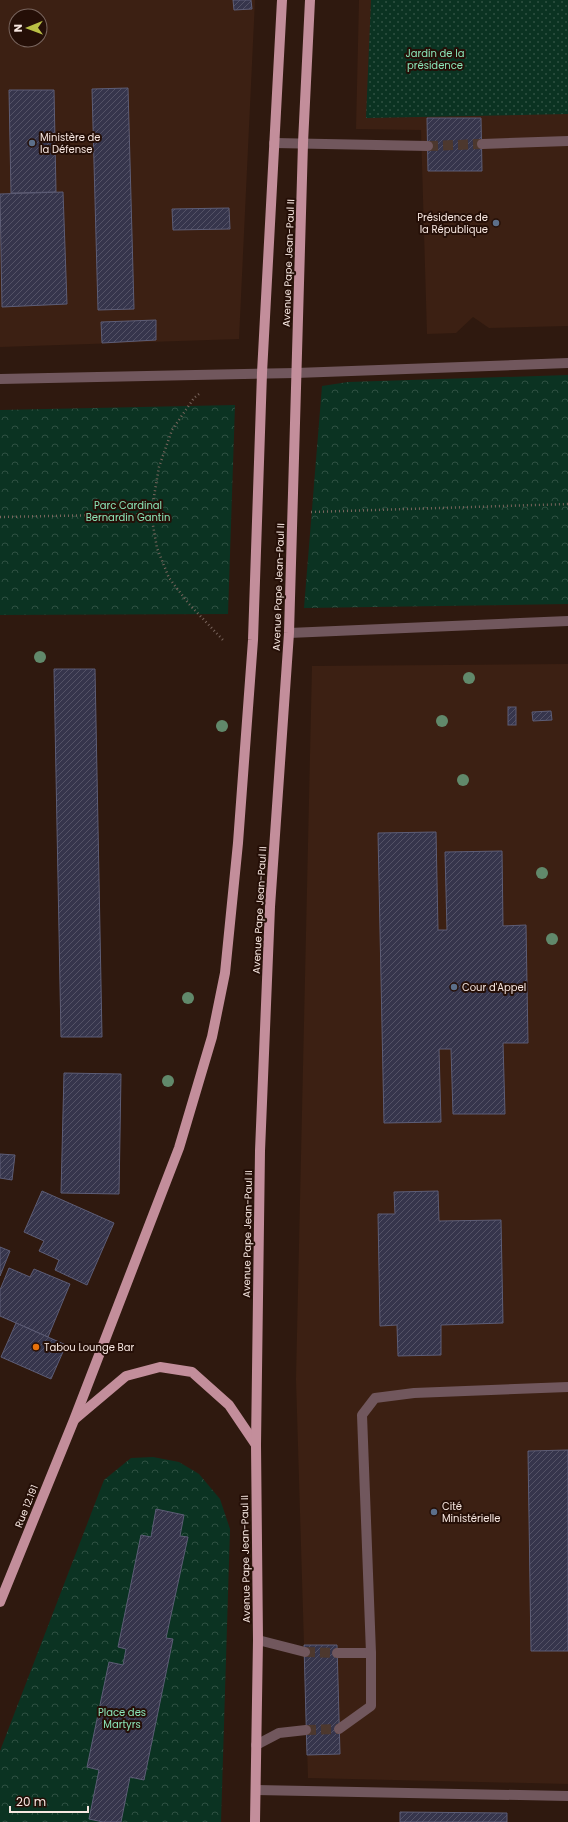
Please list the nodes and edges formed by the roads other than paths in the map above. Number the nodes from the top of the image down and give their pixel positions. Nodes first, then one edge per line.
1 (282, 0) edge
2 (310, 0) edge
3 (568, 141) edge
4 (274, 143) junction
5 (303, 144) junction
6 (482, 144) tunnel mouth
7 (428, 146) tunnel mouth
8 (568, 363) edge
9 (296, 373) junction
10 (262, 374) junction
11 (0, 379) edge
12 (568, 620) edge
13 (288, 633) junction
14 (568, 1387) edge
15 (74, 1420) junction
16 (256, 1445) junction
17 (0, 1602) edge
18 (258, 1640) junction
19 (305, 1652) tunnel mouth
20 (337, 1653) tunnel mouth
21 (371, 1653) junction
22 (339, 1729) tunnel mouth
23 (306, 1730) tunnel mouth
24 (256, 1745) junction
25 (256, 1790) junction
26 (568, 1796) edge
27 (255, 1822) edge

1 - 4 main road, Avenue Pape Jean-Paul II
2 - 5 main road, Avenue Pape Jean-Paul II
3 - 6 street
4 - 5 street
4 - 10 main road, Avenue Pape Jean-Paul II
5 - 7 street
5 - 9 main road, Avenue Pape Jean-Paul II
8 - 9 street
9 - 10 street
9 - 13 main road, Avenue Pape Jean-Paul II
10 - 11 street
10 - 15 main road, Avenue Pape Jean-Paul II
12 - 13 street
13 - 16 main road, Avenue Pape Jean-Paul II
14 - 21 street
15 - 16 main road
15 - 17 main road, Rue 12.191
16 - 18 main road, Avenue Pape Jean-Paul II
18 - 19 street
18 - 24 main road, Avenue Pape Jean-Paul II
20 - 21 street
21 - 22 street
23 - 24 street
24 - 25 main road, Avenue Pape Jean-Paul II
25 - 26 street
25 - 27 main road, Avenue Pape Jean-Paul II

